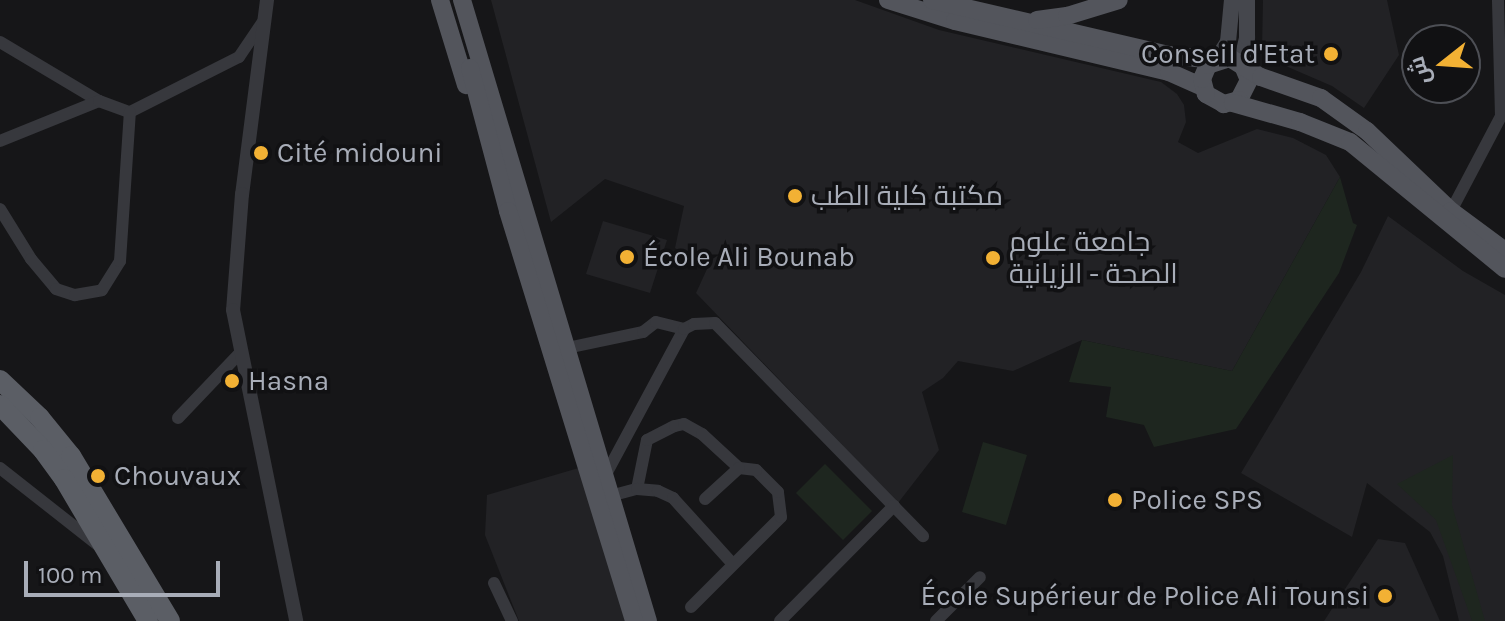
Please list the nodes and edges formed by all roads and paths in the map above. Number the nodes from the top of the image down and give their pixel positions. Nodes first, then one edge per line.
1 (266, 0) edge
2 (440, 0) edge
3 (452, 0) edge
4 (462, 0) edge
5 (473, 0) edge
6 (888, 0) edge
7 (932, 0) edge
8 (1119, 0) edge
9 (1232, 0) edge
10 (1247, 0) edge
11 (1498, 0) edge
12 (1020, 22) junction
13 (0, 42) edge
14 (1216, 60) junction
15 (1242, 65) junction
16 (1203, 87) junction
17 (1309, 93) junction
18 (99, 101) junction
19 (1233, 103) junction
20 (130, 112) junction
21 (1503, 113) edge
22 (1300, 122) junction
23 (492, 123) junction
24 (0, 141) edge
25 (0, 209) edge
26 (1451, 211) junction
27 (1505, 251) edge
28 (1505, 269) edge
29 (684, 329) junction
30 (567, 348) junction
31 (240, 353) junction
32 (0, 380) edge
33 (0, 405) edge
34 (178, 418) dead end
35 (0, 468) edge
36 (739, 468) junction
37 (605, 476) junction
38 (637, 489) junction
39 (610, 496) junction
40 (705, 499) dead end
41 (894, 506) junction
42 (923, 536) dead end
43 (107, 551) junction
44 (732, 563) junction
45 (980, 577) dead end
46 (494, 583) dead end
47 (691, 607) dead end
48 (790, 610) junction
49 (148, 621) edge
50 (170, 621) edge
51 (296, 621) edge
52 (512, 621) edge
53 (634, 621) edge
54 (648, 621) edge
55 (780, 621) edge
56 (801, 621) edge
57 (936, 621) edge

1 - 20 street
1 - 31 street
2 - 23 main road
3 - 23 main road
4 - 23 main road
5 - 23 main road
6 - 16 main road
7 - 12 main road
8 - 12 main road
9 - 14 main road
10 - 15 main road
11 - 21 street
12 - 14 main road
13 - 18 street
14 - 15 main road
14 - 16 main road
15 - 17 main road
15 - 19 main road
16 - 19 main road
17 - 22 main road
17 - 26 main road
18 - 20 street
18 - 24 street
19 - 22 main road
20 - 25 street
21 - 26 street
22 - 28 main road
23 - 30 main road
23 - 53 main road
26 - 27 main road
29 - 30 street
29 - 37 street
29 - 41 street
30 - 37 main road
31 - 34 street
31 - 51 street
32 - 50 highway
33 - 43 highway
35 - 43 street
36 - 38 street
36 - 40 street
36 - 44 street
37 - 39 main road
38 - 39 street
38 - 44 street
39 - 54 main road
41 - 42 street
41 - 48 street
43 - 49 highway
44 - 47 street
45 - 57 street
46 - 52 street
48 - 55 street
48 - 56 street

